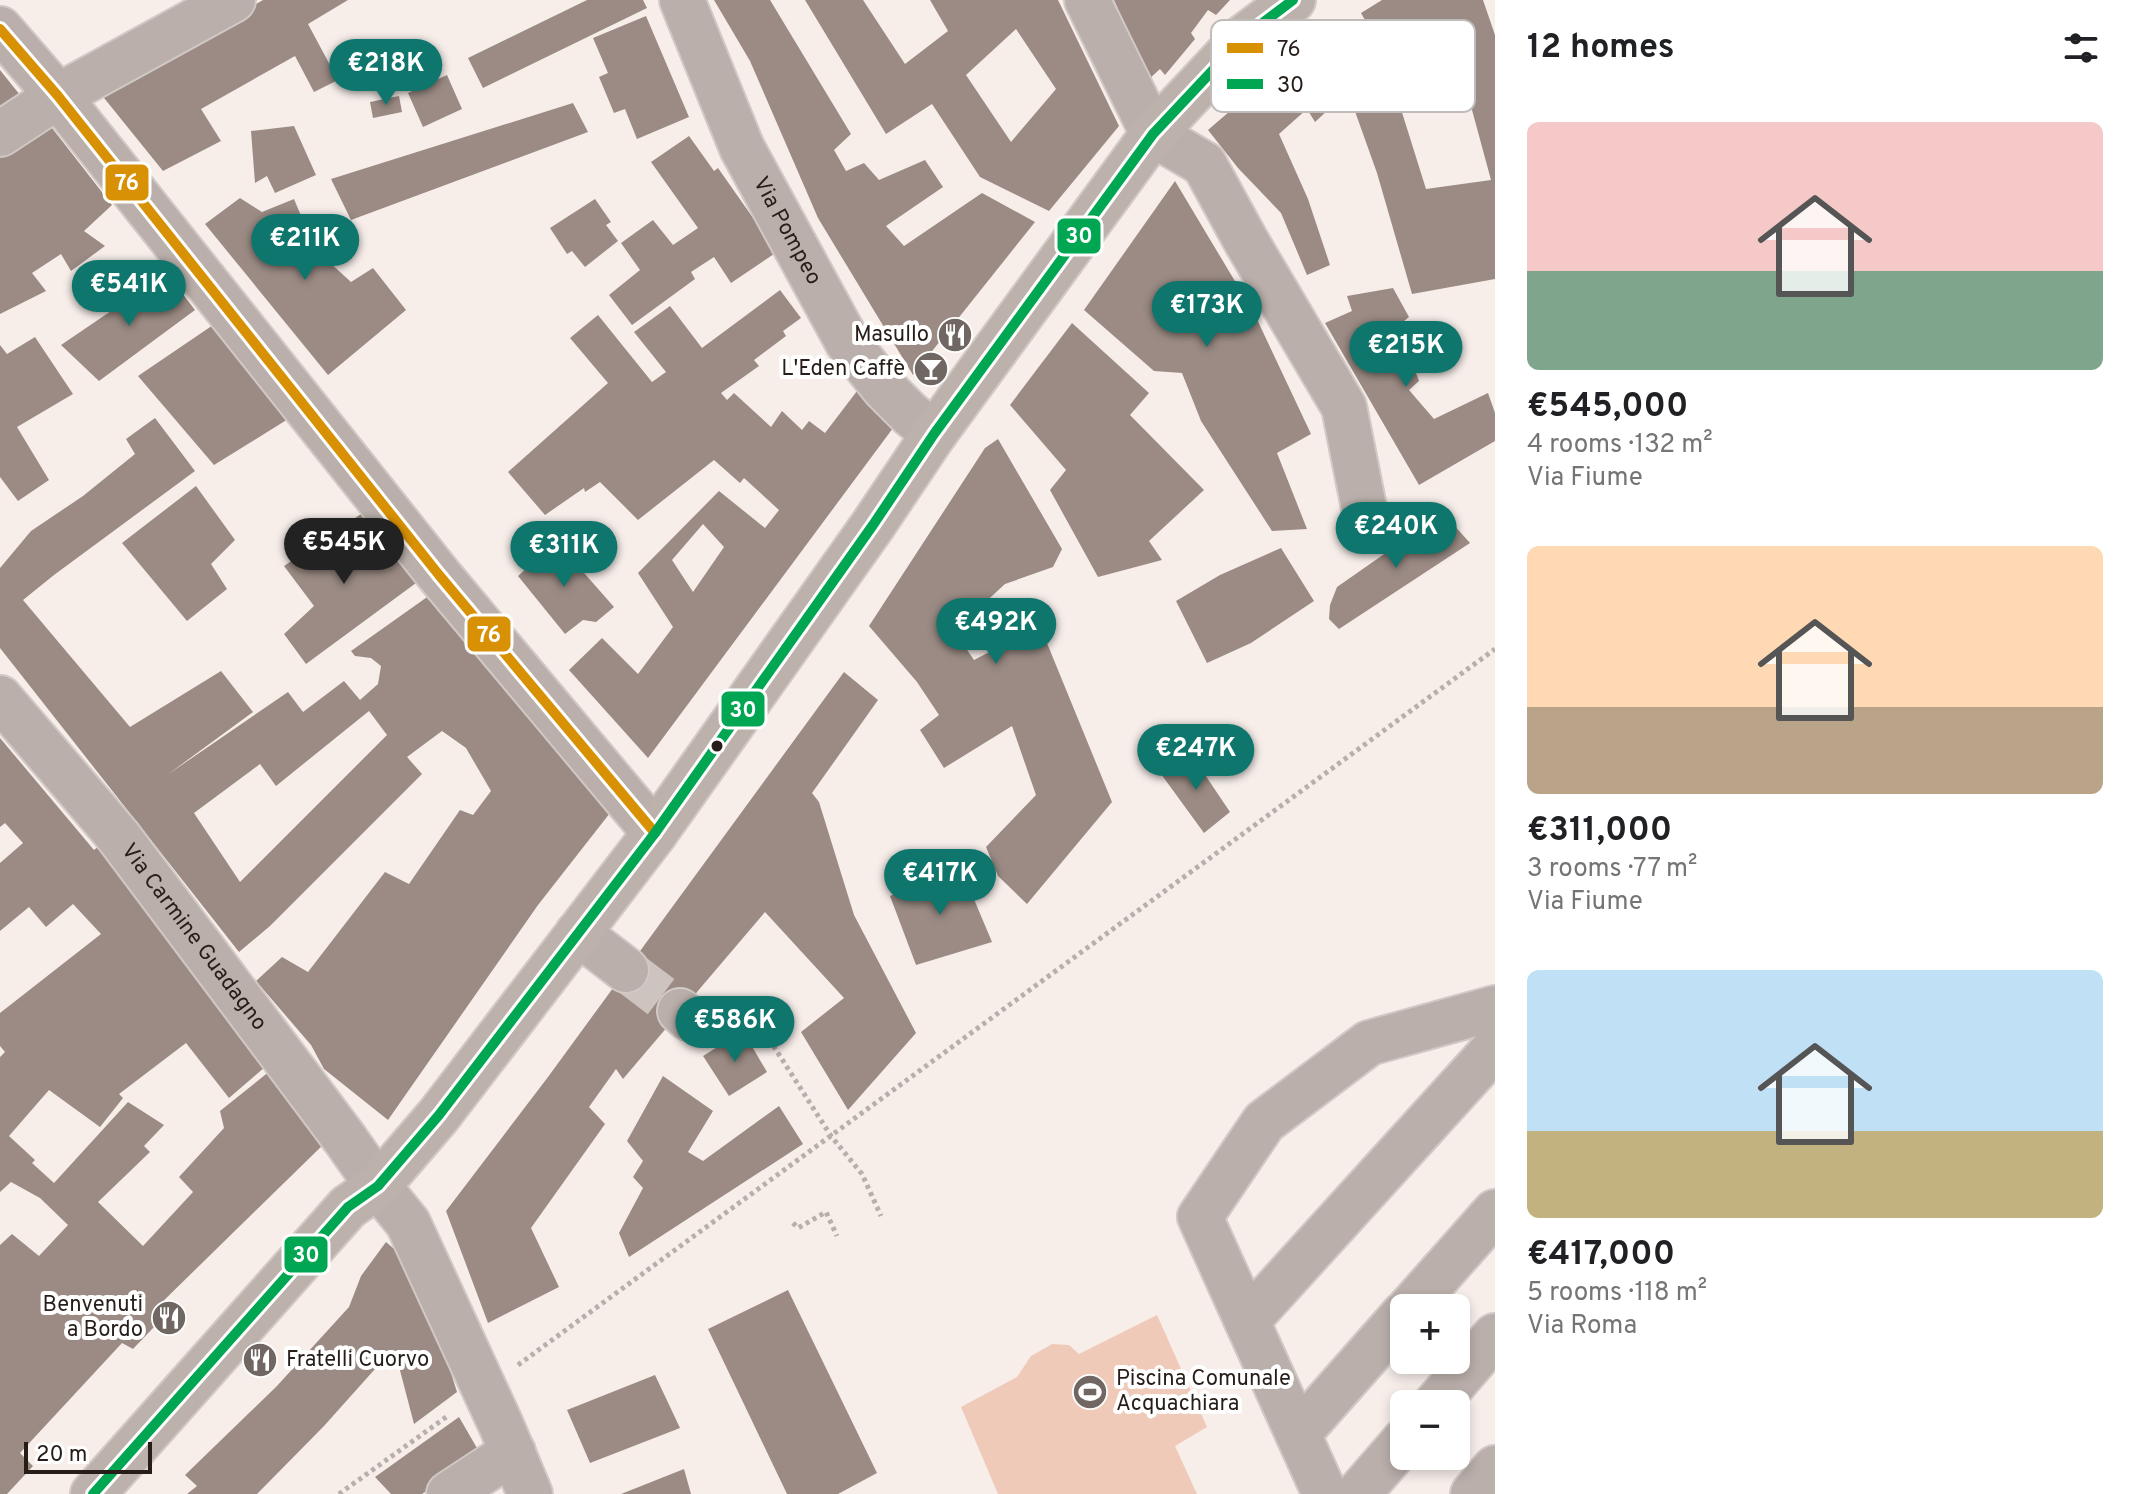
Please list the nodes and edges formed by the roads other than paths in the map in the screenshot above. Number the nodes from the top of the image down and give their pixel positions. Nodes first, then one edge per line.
1 (233, 0) edge
2 (682, 0) edge
3 (1087, 0) edge
4 (1293, 0) edge
5 (1267, 20) edge
6 (0, 29) edge
7 (1211, 72) edge
8 (58, 96) junction
9 (0, 134) edge
10 (1153, 134) junction
11 (934, 434) junction
12 (1368, 528) dead end
13 (0, 698) edge
14 (655, 833) junction
15 (578, 933) junction
16 (626, 970) tunnel mouth
17 (1495, 1008) edge
18 (1495, 1048) edge
19 (378, 1186) junction
20 (1495, 1212) edge
21 (1422, 1294) edge
22 (1247, 1321) junction
23 (1390, 1330) edge
24 (1495, 1336) edge
25 (1448, 1390) edge
26 (1298, 1434) junction
27 (513, 1452) junction
28 (1390, 1457) edge
29 (1495, 1468) edge
30 (93, 1494) edge
31 (449, 1494) edge
32 (530, 1494) edge
33 (1325, 1494) edge
34 (1358, 1494) edge
35 (1473, 1494) edge

1 - 8 street
2 - 11 street, Via Pompeo
3 - 10 street
4 - 5 main road
6 - 8 street
7 - 10 main road
8 - 9 street
8 - 14 street
10 - 11 main road
10 - 12 street
11 - 14 main road
13 - 19 street, Via Carmine Guadagno
14 - 15 main road
15 - 16 street
15 - 19 main road
17 - 22 street
18 - 22 street
19 - 27 street, Via Carmine Guadagno
19 - 30 main road
20 - 21 street
22 - 26 street
23 - 26 street
24 - 25 street
26 - 33 street
27 - 31 street
27 - 32 street, Via Carmine Guadagno
28 - 34 street
29 - 35 street

